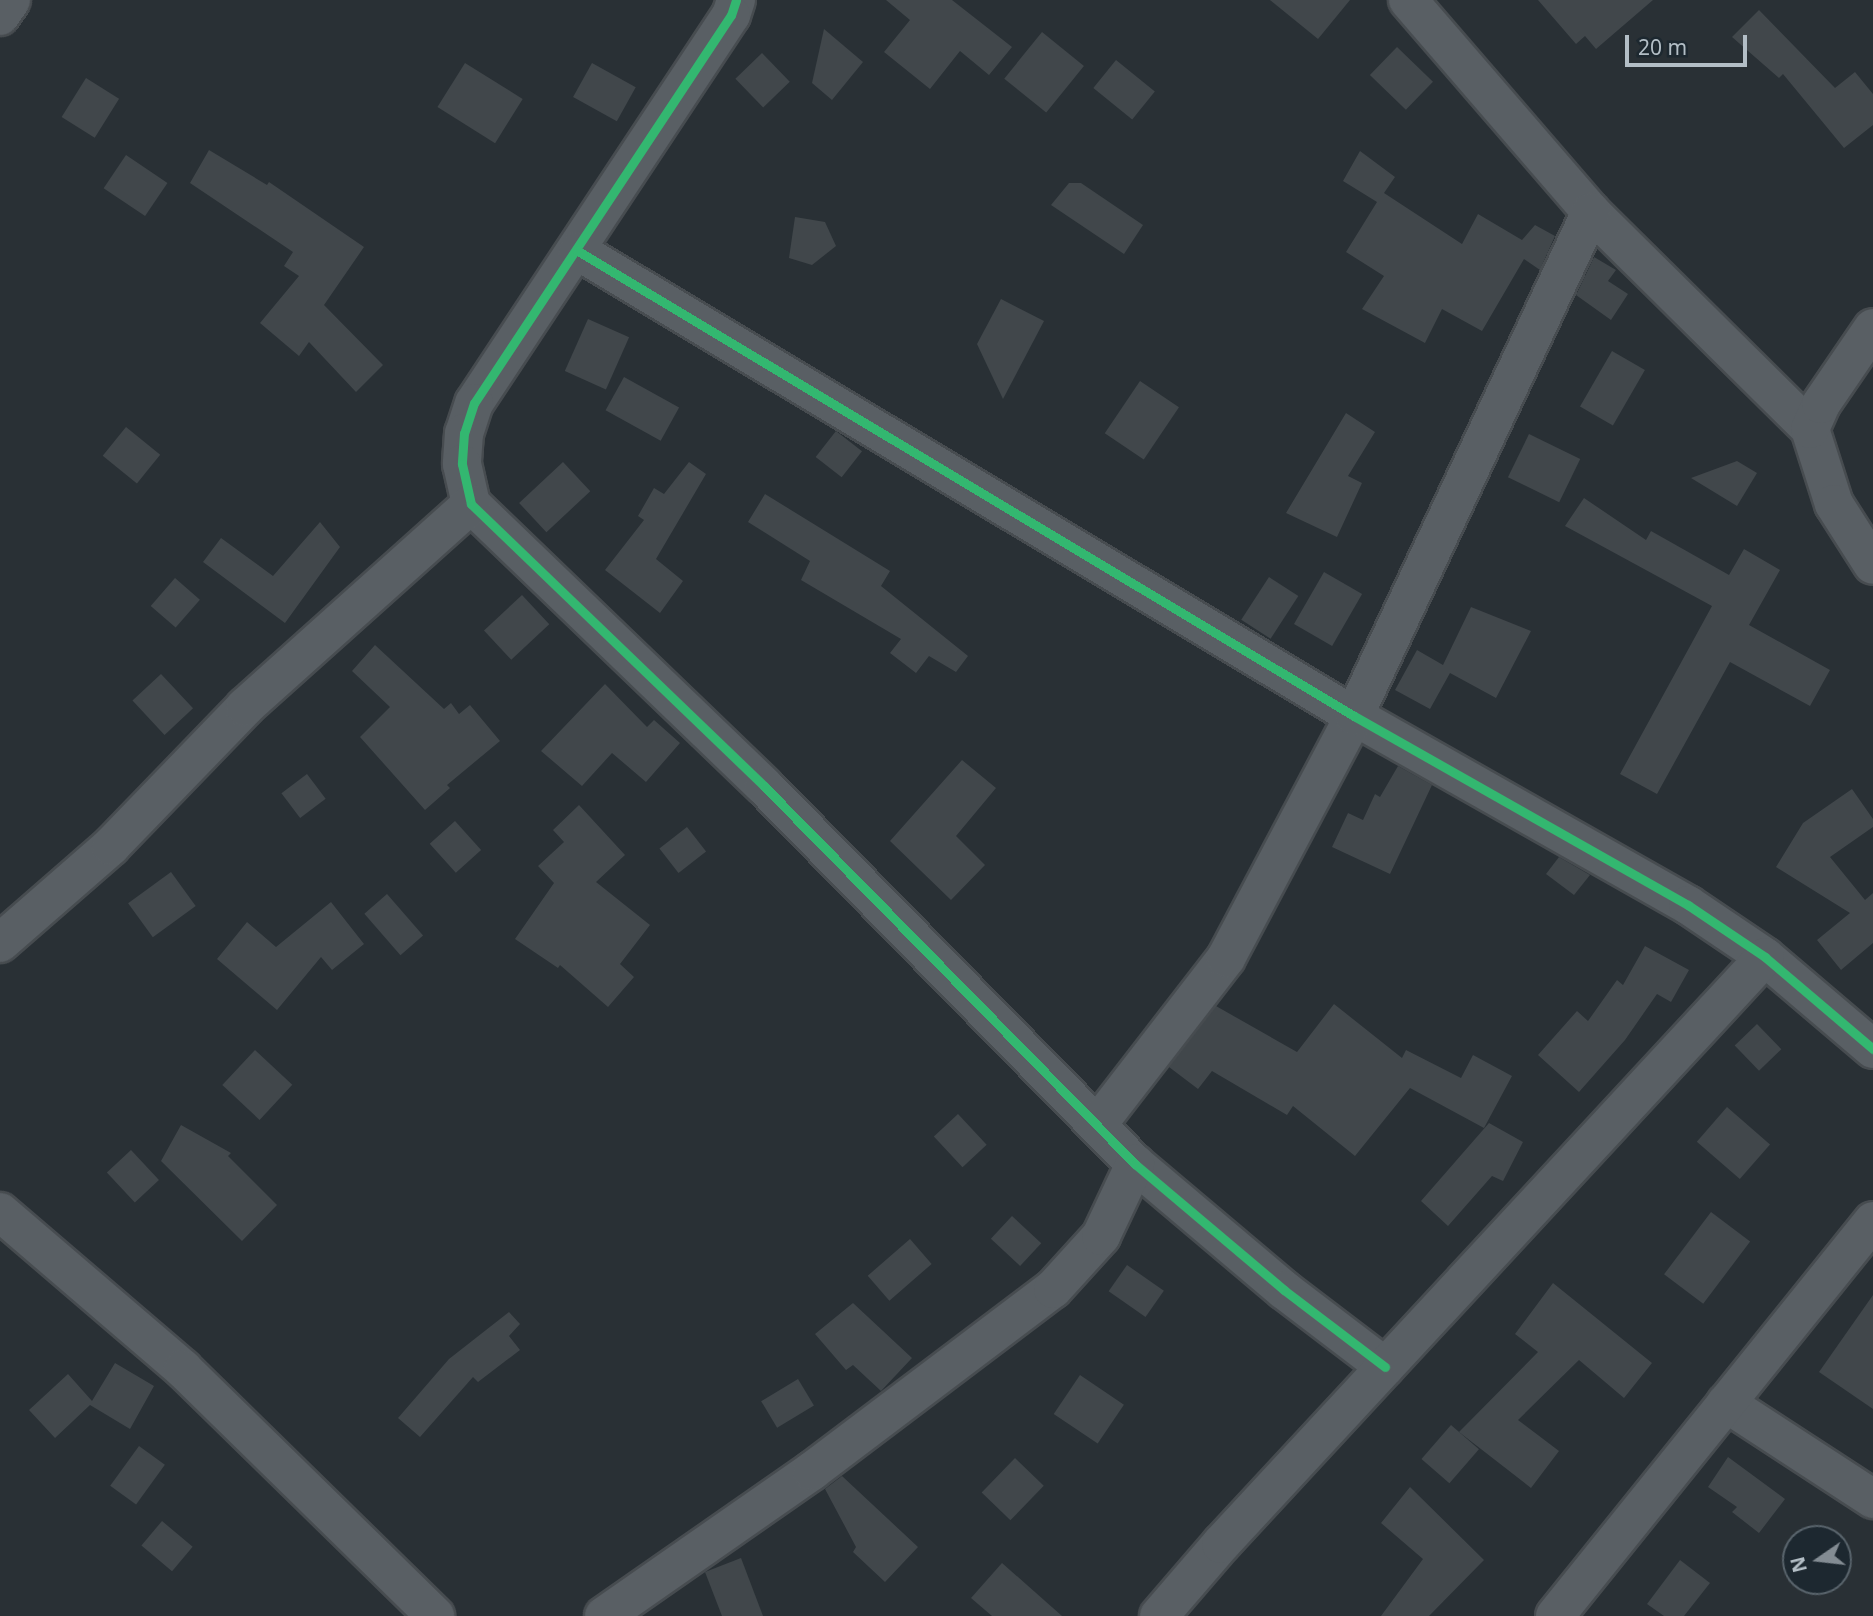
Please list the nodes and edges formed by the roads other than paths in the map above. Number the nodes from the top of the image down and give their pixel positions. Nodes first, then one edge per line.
1 (10, 0) edge
2 (736, 0) edge
3 (1408, 0) edge
4 (0, 16) edge
5 (1591, 212) junction
6 (578, 251) junction
7 (1873, 328) edge
8 (1810, 429) junction
9 (471, 504) junction
10 (1873, 565) edge
11 (1354, 716) junction
12 (0, 943) edge
13 (1765, 957) junction
14 (1873, 1049) edge
15 (1097, 1125) junction
16 (1135, 1164) junction
17 (0, 1212) edge
18 (1873, 1221) edge
19 (1385, 1367) junction
20 (1726, 1403) junction
21 (1873, 1499) edge
22 (435, 1616) edge
23 (604, 1616) edge
24 (1159, 1616) edge
25 (1555, 1616) edge

1 - 4 street
2 - 6 street
3 - 5 street
5 - 8 street
5 - 11 street
6 - 9 street
6 - 11 street
7 - 8 street
8 - 10 street
9 - 12 street
9 - 15 street
11 - 13 street
11 - 15 street
13 - 14 street
13 - 19 street
15 - 16 street
16 - 19 street
16 - 23 street
17 - 22 street
18 - 20 street
19 - 24 street
20 - 21 street
20 - 25 street

